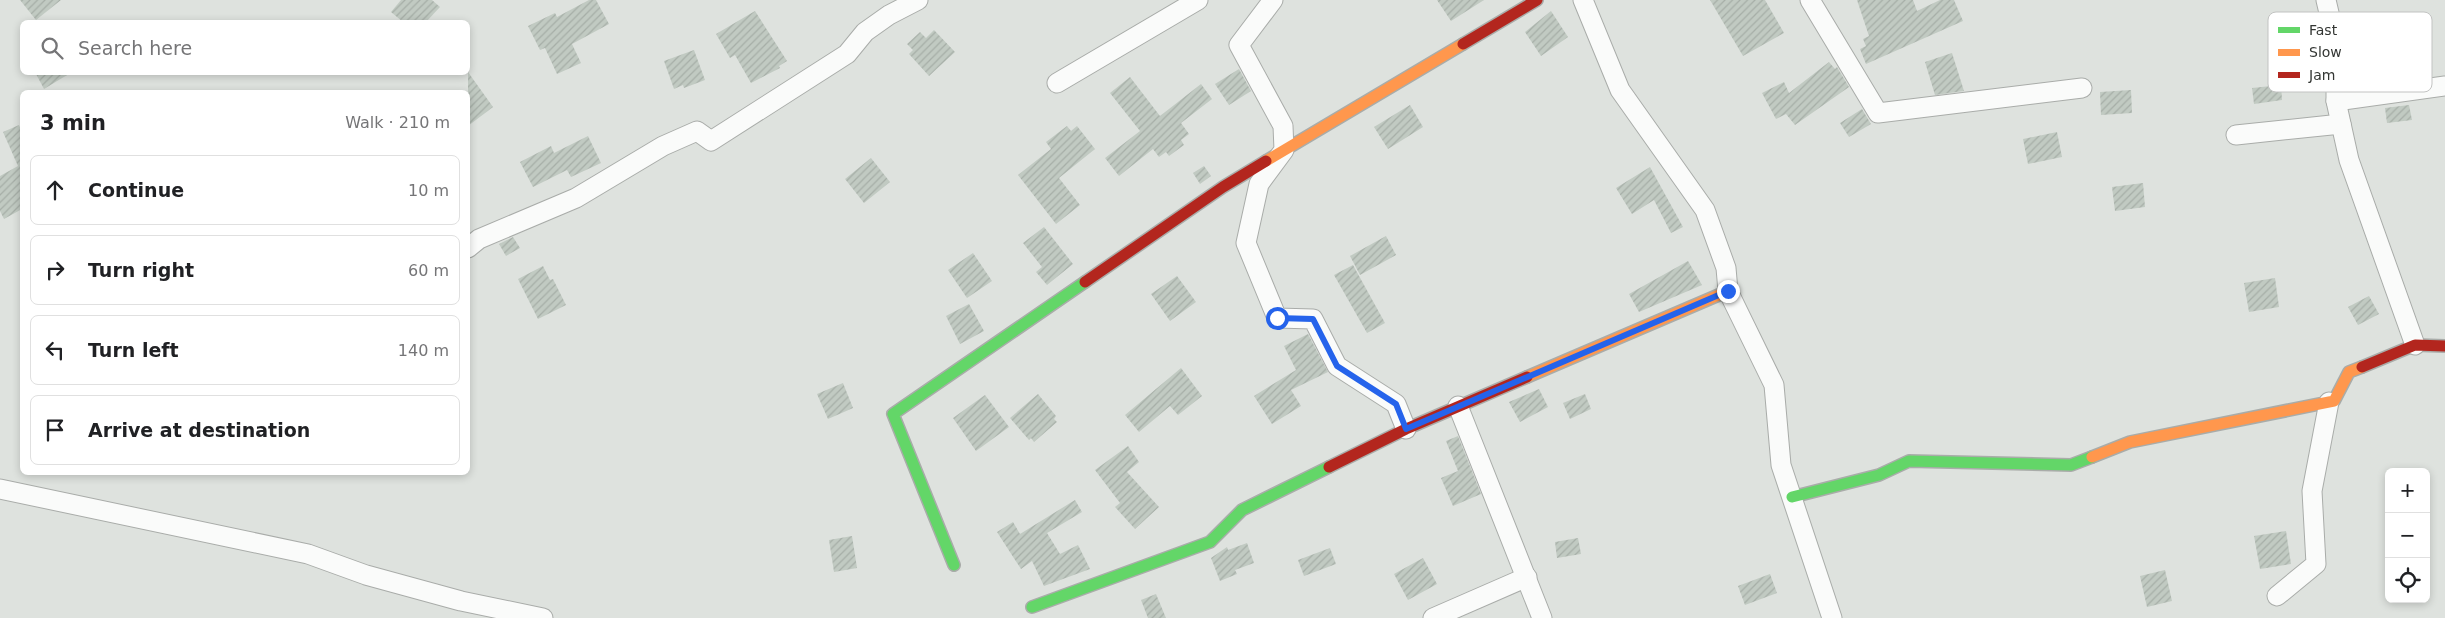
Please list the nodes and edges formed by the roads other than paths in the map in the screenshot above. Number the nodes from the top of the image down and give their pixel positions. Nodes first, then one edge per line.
1 (918, 0) edge
2 (1198, 0) edge
3 (1273, 0) edge
4 (1537, 0) edge
5 (1583, 0) edge
6 (1810, 0) edge
7 (1057, 83) dead end
8 (2445, 86) edge
9 (2082, 88) dead end
10 (2432, 88) edge
11 (2336, 92) edge
12 (2404, 92) edge
13 (2336, 102) junction
14 (2341, 124) junction
15 (2236, 135) dead end
16 (1284, 150) junction
17 (470, 246) edge
18 (1728, 291) junction
19 (2415, 344) junction
20 (2445, 346) edge
21 (2329, 402) junction
22 (1458, 406) junction
23 (1406, 429) junction
24 (0, 489) edge
25 (1792, 498) junction
26 (954, 565) dead end
27 (1527, 576) junction
28 (2277, 596) dead end
29 (1032, 607) dead end
30 (544, 618) edge
31 (1433, 618) edge
32 (1542, 618) edge
33 (1832, 618) edge

1 - 17 street
2 - 7 street
3 - 16 street
4 - 16 street
5 - 18 street
6 - 9 street
8 - 10 street
11 - 13 street
12 - 13 street
13 - 14 street
14 - 15 street
14 - 19 street
16 - 23 street
16 - 26 street
18 - 22 street
18 - 25 street
19 - 20 street
19 - 21 street
21 - 25 street
21 - 28 street
22 - 23 street
22 - 27 street
23 - 29 street
24 - 30 street
25 - 33 street
27 - 31 street
27 - 32 street

